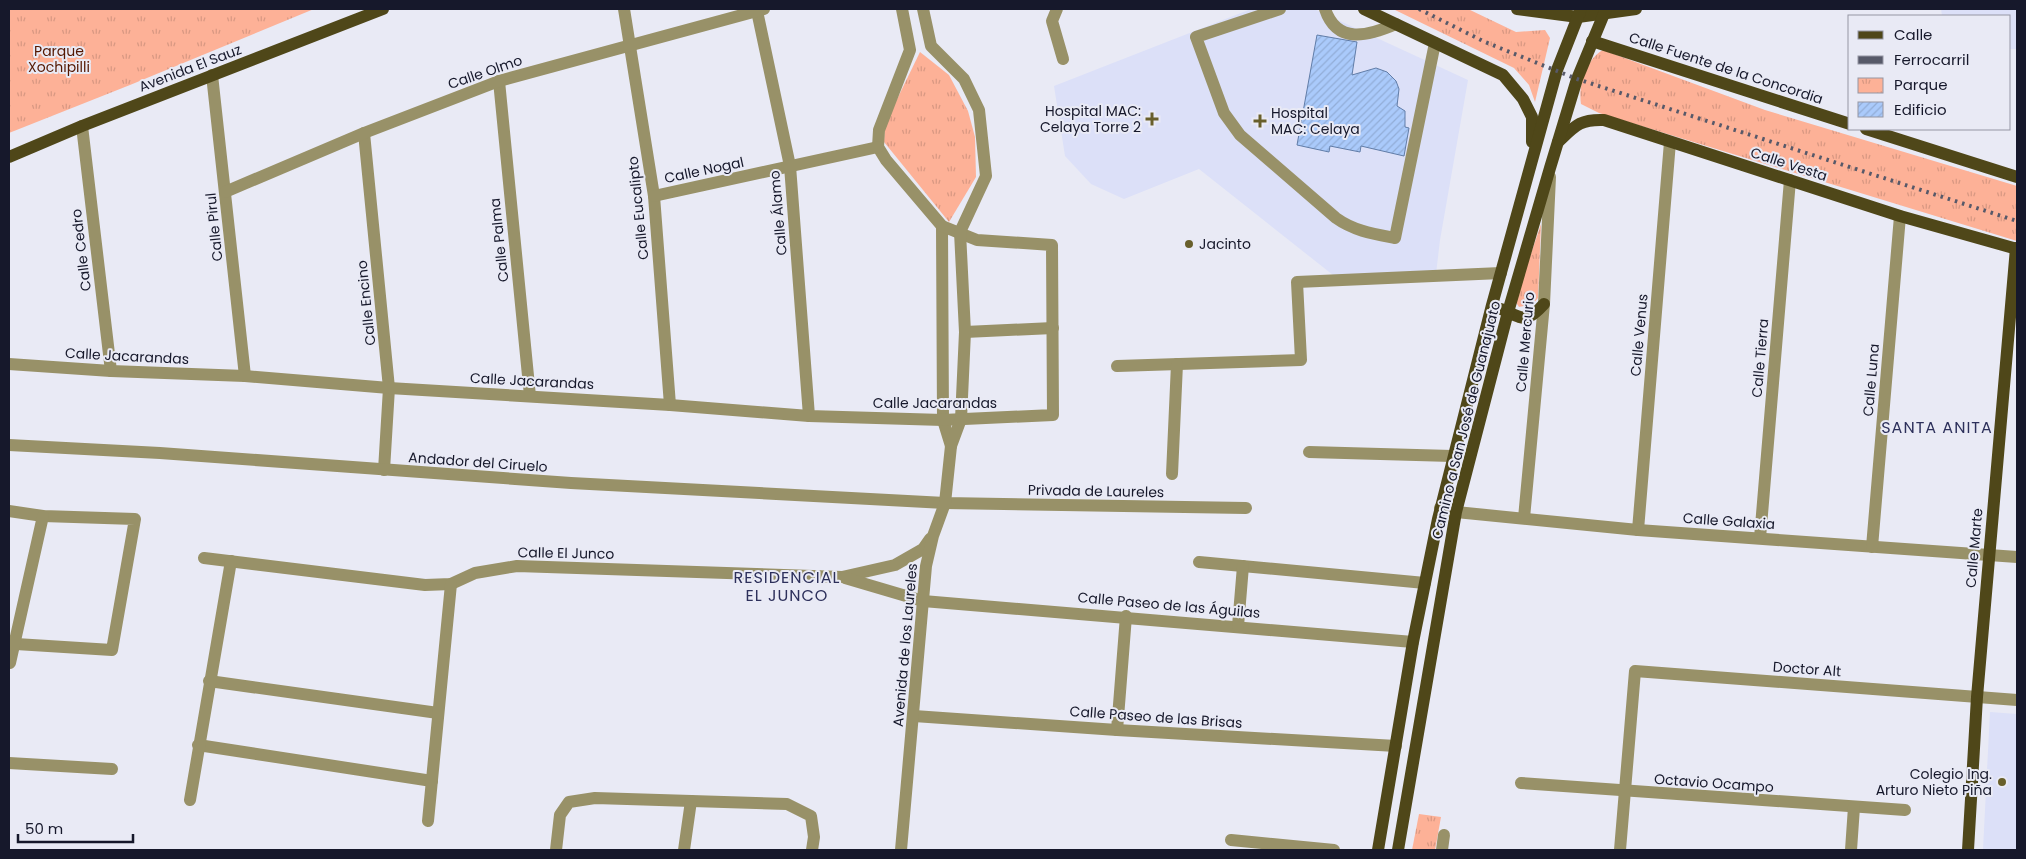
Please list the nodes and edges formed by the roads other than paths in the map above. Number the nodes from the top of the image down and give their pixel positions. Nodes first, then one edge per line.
1 (383, 9) edge
2 (624, 9) edge
3 (902, 9) edge
4 (923, 9) edge
5 (1057, 9) edge
6 (1325, 9) edge
7 (1364, 9) edge
8 (1522, 9) edge
9 (1636, 9) edge
10 (761, 10) edge
11 (1273, 10) edge
12 (1605, 11) edge
13 (1580, 13) edge
14 (1396, 24) junction
15 (1592, 41) junction
16 (1436, 43) junction
17 (630, 45) junction
18 (1063, 59) dead end
19 (212, 75) junction
20 (499, 81) junction
21 (1848, 123) edge
22 (82, 126) junction
23 (1869, 130) edge
24 (364, 133) junction
25 (1558, 142) junction
26 (1670, 142) junction
27 (878, 147) junction
28 (1532, 156) junction
29 (9, 157) edge
30 (790, 166) junction
31 (1550, 168) junction
32 (2017, 177) edge
33 (1790, 180) junction
34 (225, 192) junction
35 (654, 196) junction
36 (1900, 216) junction
37 (942, 226) junction
38 (960, 232) junction
39 (2016, 248) edge
40 (1501, 272) junction
41 (1544, 304) junction
42 (1492, 305) junction
43 (1508, 312) junction
44 (1053, 328) junction
45 (965, 332) junction
46 (9, 364) edge
47 (1177, 364) junction
48 (1117, 366) dead end
49 (111, 371) junction
50 (245, 376) junction
51 (389, 388) junction
52 (530, 396) junction
53 (670, 405) junction
54 (809, 416) junction
55 (961, 419) junction
56 (943, 420) junction
57 (9, 445) edge
58 (951, 446) junction
59 (1309, 452) dead end
60 (1452, 456) junction
61 (384, 470) junction
62 (1172, 474) dead end
63 (946, 503) junction
64 (1246, 508) dead end
65 (1440, 508) junction
66 (9, 511) edge
67 (1456, 512) junction
68 (43, 516) junction
69 (1524, 518) junction
70 (1638, 530) junction
71 (933, 536) junction
72 (1760, 538) junction
73 (1872, 547) junction
74 (1989, 555) junction
75 (2017, 557) edge
76 (204, 558) dead end
77 (231, 561) junction
78 (1199, 562) dead end
79 (1243, 566) junction
80 (842, 577) junction
81 (1425, 583) junction
82 (451, 584) junction
83 (923, 601) junction
84 (1126, 616) junction
85 (1238, 626) junction
86 (1413, 642) junction
87 (16, 644) junction
88 (10, 663) dead end
89 (209, 681) junction
90 (1977, 698) junction
91 (2017, 700) edge
92 (438, 713) junction
93 (914, 716) junction
94 (1117, 730) junction
95 (198, 745) junction
96 (1396, 746) junction
97 (9, 763) edge
98 (112, 769) dead end
99 (432, 781) junction
100 (1521, 783) dead end
101 (1625, 792) junction
102 (190, 800) dead end
103 (691, 801) junction
104 (1854, 807) junction
105 (1905, 810) dead end
106 (428, 821) dead end
107 (1444, 835) dead end
108 (1231, 840) dead end
109 (556, 850) edge
110 (684, 850) edge
111 (812, 850) edge
112 (901, 850) edge
113 (1334, 850) edge
114 (1378, 850) edge
115 (1392, 850) edge
116 (1398, 850) edge
117 (1442, 850) edge
118 (1620, 850) edge
119 (1851, 850) edge
120 (1968, 850) edge

1 - 19 main road, Avenida El Sauz
2 - 17 street, Calle Eucalipto
3 - 27 street
4 - 38 street, Avenida de los Laureles
5 - 18 street
6 - 14 street
7 - 14 main road
8 - 13 main road
9 - 12 main road
10 - 17 street, Calle Olmo
10 - 30 street, Calle Álamo
11 - 16 street
12 - 13 main road
12 - 15 main road, Camino a San José de Guanajuato
13 - 28 main road, Camino a San José de Guanajuato
14 - 16 main road
15 - 21 main road, Calle Fuente de la Concordia
15 - 25 main road, Camino a San José de Guanajuato
16 - 28 main road
17 - 20 street, Calle Olmo
17 - 35 street, Calle Eucalipto
19 - 22 main road, Avenida El Sauz
19 - 34 street, Calle Pirul
20 - 24 street, Calle Olmo
20 - 52 street, Calle Palma
22 - 29 main road, Avenida El Sauz
22 - 49 street, Calle Cedro
23 - 32 main road
24 - 34 street, Calle Olmo
24 - 51 street, Calle Encino
25 - 26 main road, Calle Vesta
25 - 31 main road, Camino a San José de Guanajuato
26 - 33 main road, Calle Vesta
26 - 70 street, Calle Venus
27 - 30 street, Calle Nogal
27 - 37 street
28 - 40 main road, Camino a San José de Guanajuato
30 - 35 street, Calle Nogal
30 - 54 street, Calle Álamo
31 - 41 street, Calle Mercurio
31 - 43 main road, Camino a San José de Guanajuato
33 - 36 main road, Calle Vesta
33 - 72 street, Calle Tierra
34 - 50 street, Calle Pirul
35 - 53 street, Calle Eucalipto
36 - 39 main road, Calle Vesta
36 - 73 street, Calle Luna
37 - 38 street
37 - 56 street, Avenida de los Laureles
38 - 44 street
38 - 45 street, Avenida de los Laureles
39 - 74 main road, Calle Marte
40 - 42 main road, Camino a San José de Guanajuato
40 - 47 street
41 - 43 main road
41 - 69 street, Calle Mercurio
42 - 43 main road
42 - 60 main road, Camino a San José de Guanajuato
43 - 67 main road, Camino a San José de Guanajuato
44 - 45 street
44 - 55 street, Calle Jacarandas
45 - 55 street, Avenida de los Laureles
46 - 49 street, Calle Jacarandas
47 - 48 street
47 - 62 street
49 - 50 street, Calle Jacarandas
50 - 51 street, Calle Jacarandas
51 - 52 street, Calle Jacarandas
51 - 61 street, Calle Encino
52 - 53 street, Calle Jacarandas
53 - 54 street, Calle Jacarandas
54 - 56 street, Calle Jacarandas
55 - 56 street, Calle Jacarandas
55 - 58 street, Avenida de los Laureles
56 - 58 street, Avenida de los Laureles
57 - 61 street, Andador del Ciruelo
58 - 63 street, Avenida de los Laureles
59 - 60 street
60 - 65 main road, Camino a San José de Guanajuato
61 - 63 street, Andador del Ciruelo
63 - 64 street, Privada de Laureles
63 - 71 street, Avenida de los Laureles
65 - 67 street, Calle Galaxia
65 - 81 main road, Camino a San José de Guanajuato
66 - 68 street
67 - 69 street, Calle Galaxia
67 - 116 main road, Camino a San José de Guanajuato
68 - 87 street
68 - 87 street
69 - 70 street, Calle Galaxia
70 - 72 street, Calle Galaxia
71 - 80 street, Calle El Junco
71 - 83 street, Avenida de los Laureles
72 - 73 street, Calle Galaxia
73 - 74 street, Calle Galaxia
74 - 75 street, Calle Galaxia
74 - 90 main road, Calle Marte
76 - 77 street, Calle El Junco
77 - 82 street, Calle El Junco
77 - 89 street
78 - 79 street
79 - 81 street
79 - 85 street
80 - 82 street, Calle El Junco
80 - 83 street, Calle El Junco
81 - 86 main road, Camino a San José de Guanajuato
82 - 92 street
83 - 84 street, Calle Paseo de las Águilas
83 - 93 street, Avenida de los Laureles
84 - 85 street, Calle Paseo de las Águilas
84 - 94 street
85 - 86 street, Calle Paseo de las Águilas
86 - 96 main road, Camino a San José de Guanajuato
87 - 88 street
89 - 92 street
89 - 95 street
90 - 91 street, Doctor Alt
90 - 101 street, Doctor Alt
90 - 120 main road, Calle Marte
92 - 99 street
93 - 94 street, Calle Paseo de las Brisas
93 - 112 street, Avenida de los Laureles
94 - 96 street, Calle Paseo de las Brisas
95 - 99 street
95 - 102 street
96 - 114 main road, Camino a San José de Guanajuato
96 - 115 main road
97 - 98 street
99 - 106 street
100 - 101 street, Octavio Ocampo
101 - 104 street, Octavio Ocampo
101 - 118 street
103 - 109 street
103 - 110 street
103 - 111 street
104 - 105 street, Octavio Ocampo
104 - 119 street
107 - 117 street
108 - 113 street

